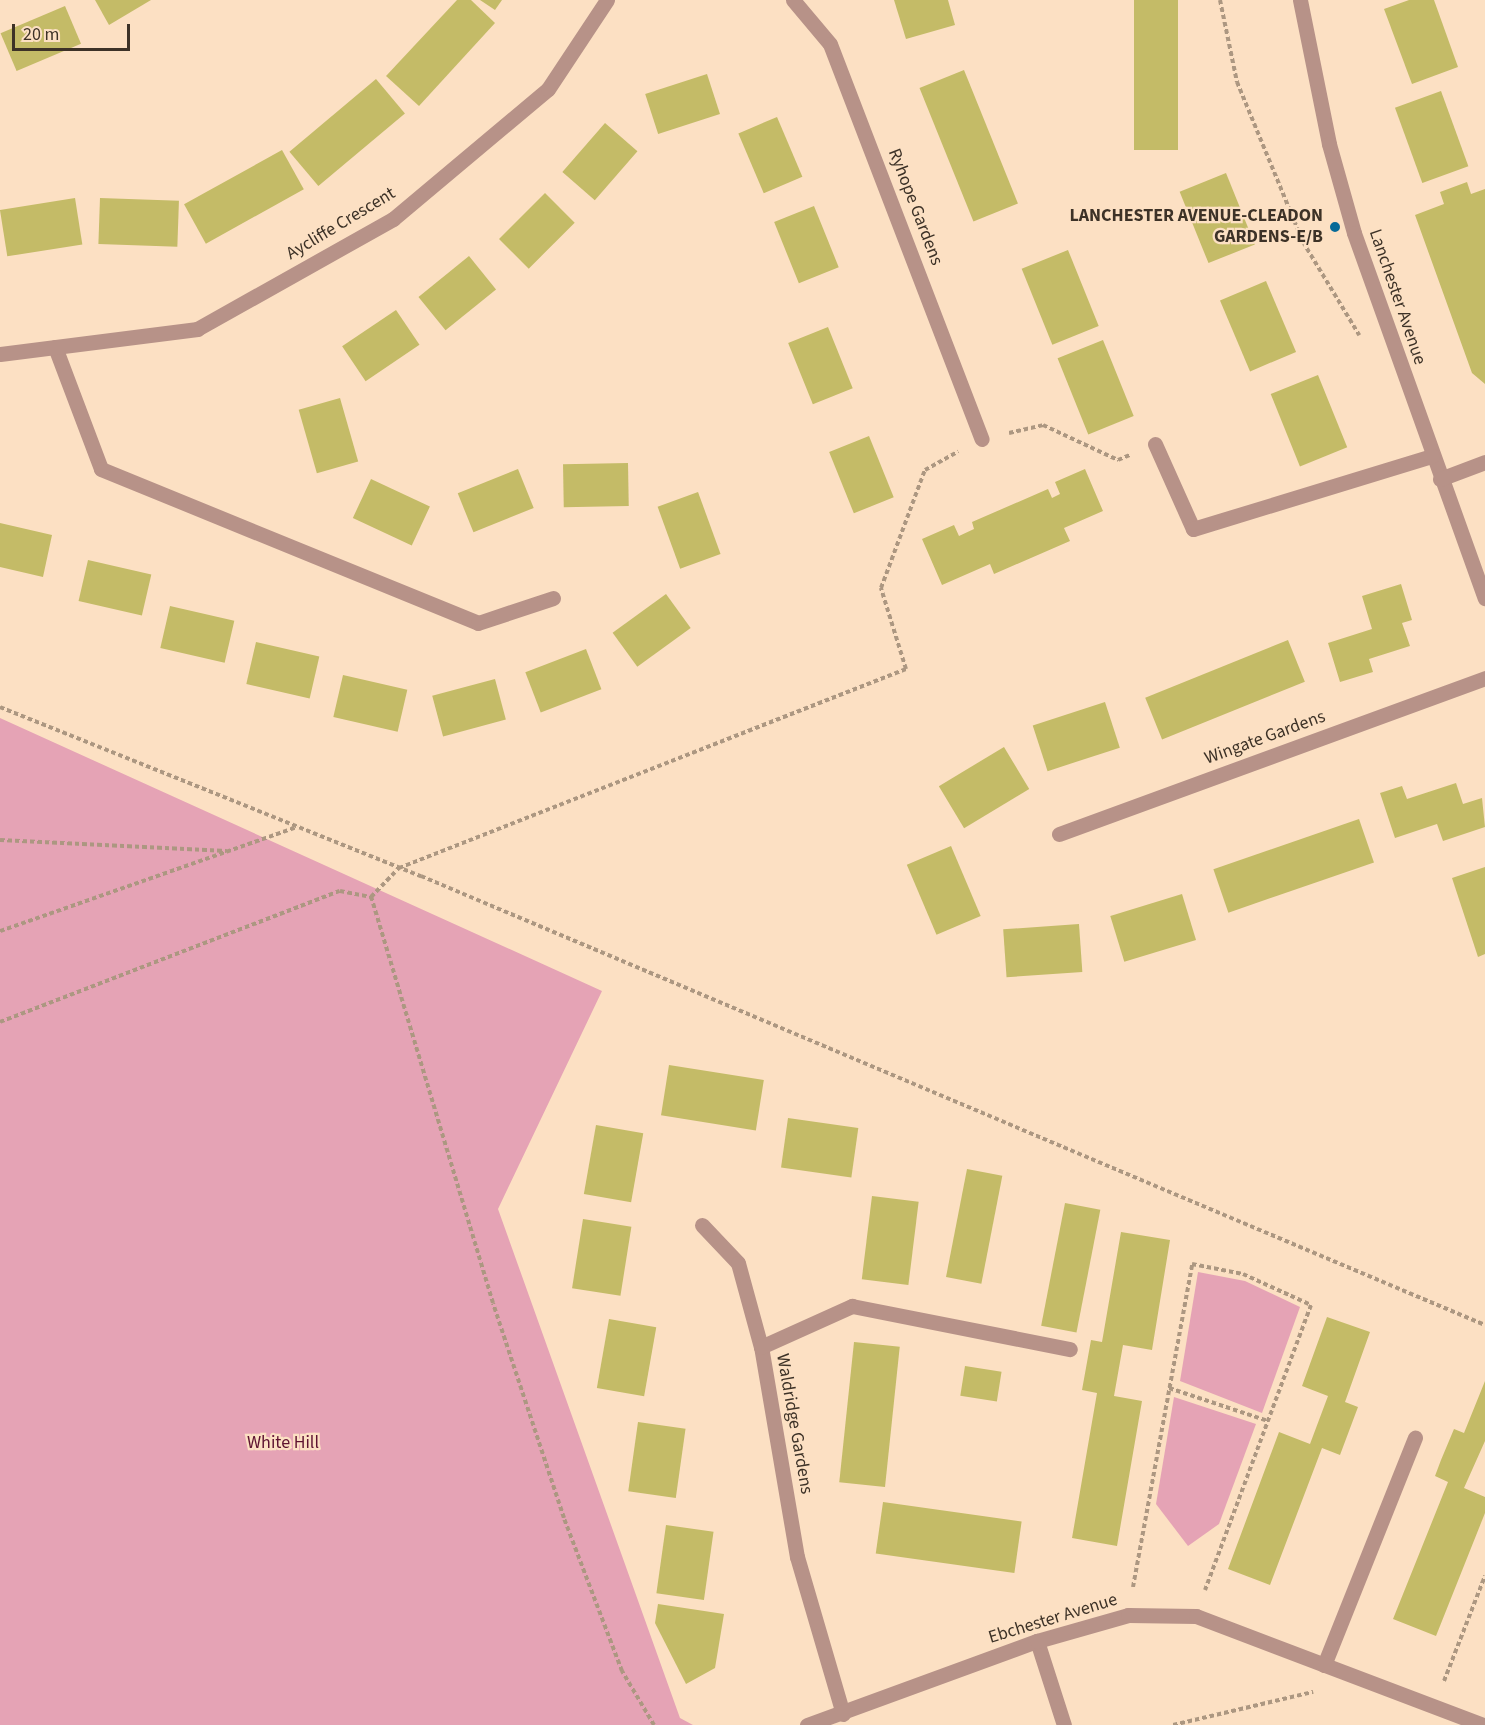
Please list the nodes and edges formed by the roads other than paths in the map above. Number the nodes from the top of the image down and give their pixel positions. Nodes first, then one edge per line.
1 (607, 0) edge
2 (793, 0) edge
3 (1300, 0) edge
4 (56, 347) junction
5 (0, 354) edge
6 (982, 439) road end
7 (1155, 444) road end
8 (1432, 456) junction
9 (1485, 462) edge
10 (1440, 479) junction
11 (553, 598) dead end
12 (1485, 598) edge
13 (1485, 678) edge
14 (1059, 834) dead end
15 (702, 1225) dead end
16 (761, 1347) junction
17 (1070, 1349) dead end
18 (1415, 1437) dead end
19 (1037, 1641) junction
20 (1324, 1665) junction
21 (843, 1714) junction
22 (807, 1725) edge
23 (1064, 1725) edge
24 (1483, 1725) edge

1 - 4 street, Aycliffe Crescent
2 - 6 street, Ryhope Gardens
3 - 8 street, Lanchester Avenue
4 - 5 street, Aycliffe Crescent
4 - 11 street
7 - 8 street
8 - 10 street, Lanchester Avenue
9 - 10 street
10 - 12 street, Lanchester Avenue
13 - 14 street, Wingate Gardens
15 - 16 street
16 - 17 street, Waldridge Gardens
16 - 21 street, Waldridge Gardens
18 - 20 street
19 - 20 street, Ebchester Avenue
19 - 21 street, Ebchester Avenue
19 - 23 street
20 - 24 street, Ebchester Avenue
21 - 22 street, Ebchester Avenue

